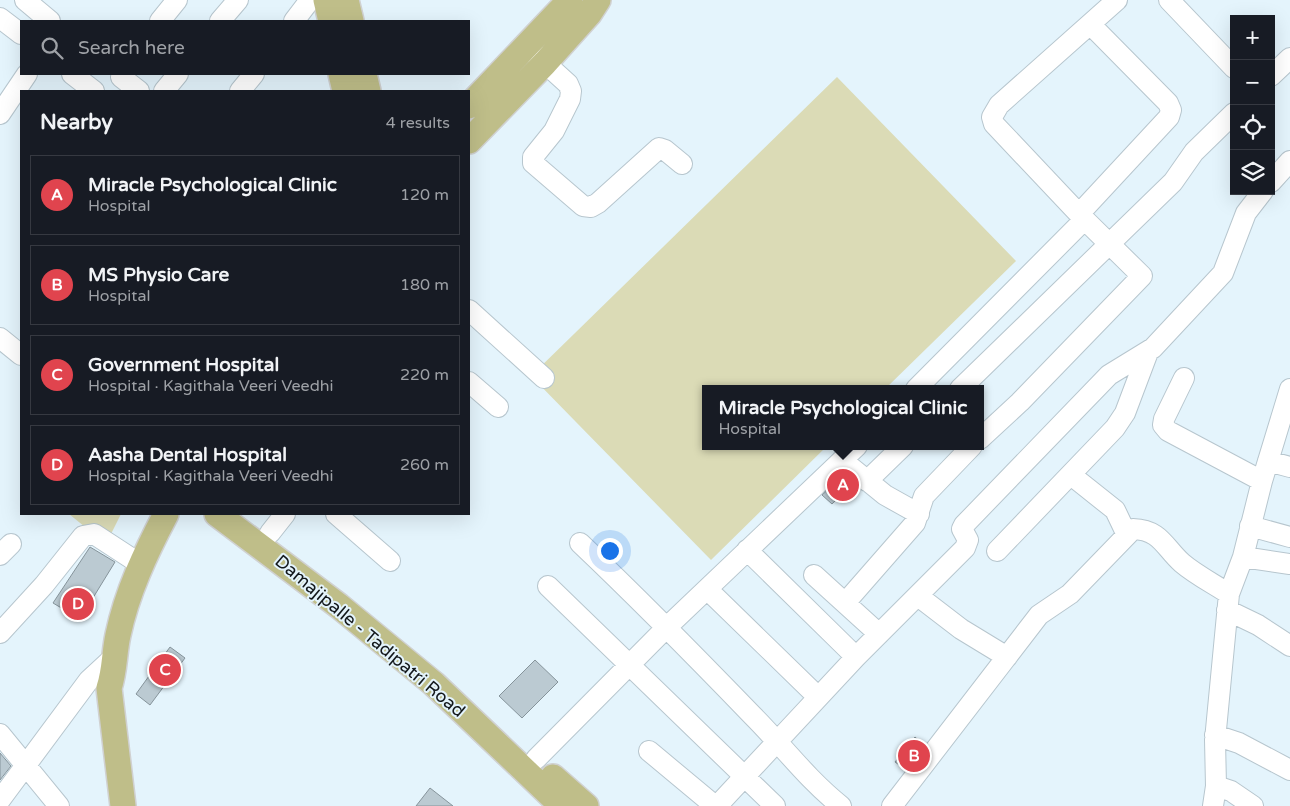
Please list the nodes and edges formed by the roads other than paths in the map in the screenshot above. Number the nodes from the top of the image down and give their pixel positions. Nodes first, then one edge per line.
1 (25, 0) edge
2 (238, 0) edge
3 (310, 0) edge
4 (326, 0) edge
5 (346, 0) edge
6 (570, 0) edge
7 (1116, 0) edge
8 (1169, 0) edge
9 (599, 2) edge
10 (0, 18) edge
11 (49, 20) edge
12 (221, 20) edge
13 (295, 20) edge
14 (330, 20) edge
15 (351, 20) edge
16 (1091, 25) junction
17 (20, 33) edge
18 (526, 46) junction
19 (1290, 58) edge
20 (545, 63) junction
21 (1230, 64) edge
22 (1275, 72) edge
23 (26, 75) edge
24 (73, 75) edge
25 (120, 75) edge
26 (177, 75) edge
27 (253, 75) edge
28 (341, 75) edge
29 (364, 75) edge
30 (93, 90) edge
31 (138, 90) edge
32 (165, 90) edge
33 (241, 90) edge
34 (344, 90) edge
35 (368, 90) edge
36 (470, 105) edge
37 (0, 114) edge
38 (1230, 117) edge
39 (470, 140) edge
40 (1290, 161) edge
41 (682, 164) dead end
42 (1275, 178) edge
43 (1260, 195) edge
44 (1081, 217) junction
45 (1109, 242) junction
46 (470, 311) edge
47 (0, 338) edge
48 (1148, 352) junction
49 (20, 354) edge
50 (544, 378) dead end
51 (1184, 378) dead end
52 (470, 383) edge
53 (920, 385) edge
54 (964, 385) edge
55 (1290, 390) edge
56 (498, 407) dead end
57 (984, 434) edge
58 (853, 450) edge
59 (898, 450) edge
60 (968, 450) edge
61 (842, 460) junction
62 (1268, 461) junction
63 (1290, 467) edge
64 (1071, 475) junction
65 (867, 481) junction
66 (1262, 481) junction
67 (919, 514) junction
68 (165, 515) edge
69 (218, 515) edge
70 (249, 515) edge
71 (337, 515) edge
72 (277, 523) edge
73 (1250, 526) junction
74 (1126, 534) junction
75 (1290, 537) edge
76 (580, 543) dead end
77 (747, 550) junction
78 (997, 551) dead end
79 (1243, 557) junction
80 (390, 561) dead end
81 (140, 564) junction
82 (1290, 564) edge
83 (814, 576) dead end
84 (548, 586) dead end
85 (707, 589) junction
86 (918, 596) junction
87 (1228, 602) junction
88 (845, 604) junction
89 (667, 627) junction
90 (0, 633) edge
91 (879, 634) junction
92 (1290, 646) edge
93 (856, 657) junction
94 (1007, 657) junction
95 (630, 664) junction
96 (114, 666) junction
97 (818, 697) junction
98 (0, 734) edge
99 (1215, 735) junction
100 (777, 740) junction
101 (649, 751) dead end
102 (536, 759) junction
103 (25, 766) junction
104 (1290, 770) edge
105 (745, 775) junction
106 (1216, 786) junction
107 (0, 800) edge
108 (548, 802) edge
109 (59, 806) edge
110 (124, 806) edge
111 (135, 806) edge
112 (586, 806) edge
113 (716, 806) edge
114 (775, 806) edge
115 (841, 806) edge
116 (892, 806) edge
117 (1214, 806) edge
118 (1253, 806) edge

1 - 11 street
2 - 12 street
3 - 13 street
4 - 14 main road
5 - 15 main road
6 - 18 main road
7 - 16 street
8 - 21 street
9 - 20 main road
10 - 17 street
16 - 44 street
16 - 44 street
18 - 20 street
18 - 36 main road
19 - 22 street
20 - 39 main road
20 - 41 street
23 - 37 street
24 - 30 street
25 - 31 street
26 - 32 street
27 - 33 street
28 - 34 main road
29 - 35 main road
38 - 45 street
40 - 42 street
43 - 48 street
44 - 45 street
44 - 53 street
45 - 54 street
45 - 57 street
46 - 50 street
47 - 49 street
48 - 64 street
48 - 86 street
51 - 66 street
52 - 56 street
55 - 62 street
58 - 61 street
59 - 65 street
60 - 67 street
61 - 65 street
61 - 77 street
62 - 63 street
62 - 66 street
64 - 74 street
64 - 78 street
65 - 67 street
66 - 73 street
67 - 88 street
68 - 81 main road
69 - 108 main road, Damajipalle - Tadipatri Road
70 - 72 main road, Damajipalle - Tadipatri Road
71 - 80 street
72 - 102 main road, Damajipalle - Tadipatri Road
73 - 75 street
73 - 79 street
74 - 87 street
74 - 94 street
76 - 89 street
77 - 85 street
77 - 93 street
79 - 82 street
79 - 87 street
81 - 90 street
81 - 96 main road
83 - 88 street
84 - 95 street
85 - 89 street
85 - 97 street
86 - 91 street
86 - 94 street
87 - 92 street
87 - 99 street
88 - 91 street
89 - 95 street
89 - 100 street
91 - 93 street
93 - 97 street
94 - 116 street
95 - 102 street
95 - 105 street
96 - 103 street
96 - 110 main road
96 - 111 main road
97 - 100 street
98 - 103 street
99 - 104 street
99 - 106 street
100 - 105 street
100 - 115 street
101 - 113 street
102 - 112 main road, Damajipalle - Tadipatri Road
103 - 107 street
103 - 109 street
105 - 113 street
105 - 114 street
106 - 117 street
106 - 118 street

